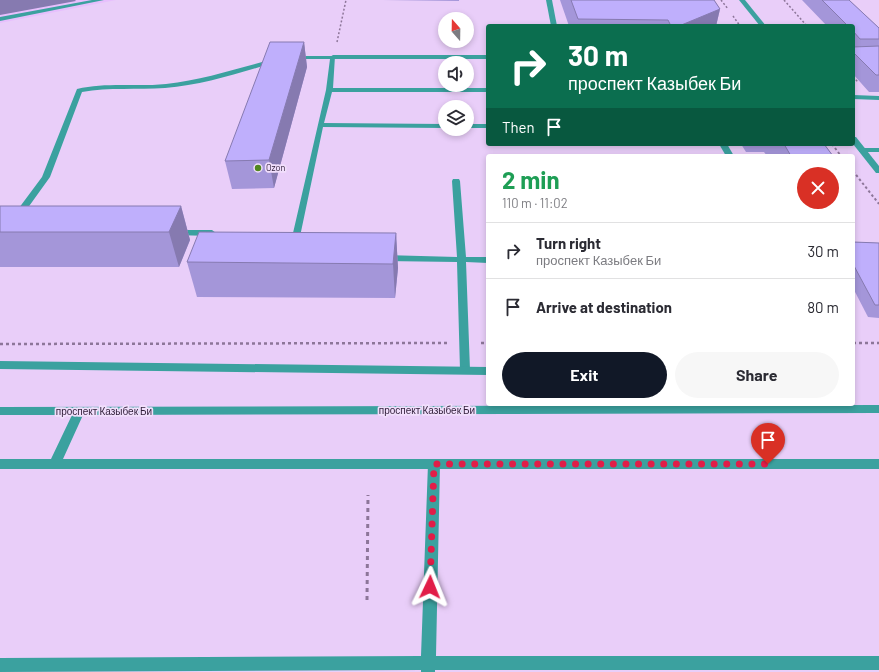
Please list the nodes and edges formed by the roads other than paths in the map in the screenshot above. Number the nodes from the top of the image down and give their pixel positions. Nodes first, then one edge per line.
1 (101, 0) edge
2 (549, 0) edge
3 (742, 0) edge
4 (0, 19) edge
5 (554, 24) edge
6 (761, 24) edge
7 (333, 57) junction
8 (486, 57) edge
9 (329, 90) junction
10 (486, 90) edge
11 (855, 97) edge
12 (879, 98) edge
13 (320, 124) junction
14 (438, 126) edge
15 (474, 126) edge
16 (486, 126) edge
17 (855, 141) edge
18 (862, 150) junction
19 (879, 150) edge
20 (879, 171) edge
21 (456, 182) dead end
22 (20, 231) edge
23 (171, 233) edge
24 (2, 234) edge
25 (218, 234) edge
26 (292, 258) edge
27 (377, 258) edge
28 (462, 259) junction
29 (486, 260) edge
30 (0, 365) edge
31 (465, 370) junction
32 (486, 371) edge
33 (712, 406) edge
34 (729, 409) junction
35 (879, 409) edge
36 (0, 411) edge
37 (79, 411) junction
38 (0, 464) edge
39 (55, 464) junction
40 (434, 464) junction
41 (879, 464) edge
42 (879, 663) edge
43 (0, 665) edge
44 (731, 667) edge
45 (428, 668) edge

1 - 4 street
2 - 5 street
3 - 6 street
7 - 8 street
7 - 9 street
7 - 24 street
9 - 10 street
9 - 13 street
11 - 12 street
13 - 14 street
13 - 26 street
15 - 16 street
17 - 18 street
18 - 19 street
18 - 20 street
21 - 28 street
22 - 24 street
23 - 25 street
27 - 28 street
28 - 29 street
28 - 31 street
30 - 31 street
31 - 32 street
33 - 34 street
34 - 35 street, проспект Казыбек Би
34 - 37 street, проспект Казыбек Би
36 - 37 street, проспект Казыбек Би
37 - 39 street
38 - 39 street
39 - 40 street
40 - 41 street
40 - 45 street
42 - 44 street
43 - 45 street
44 - 45 street

